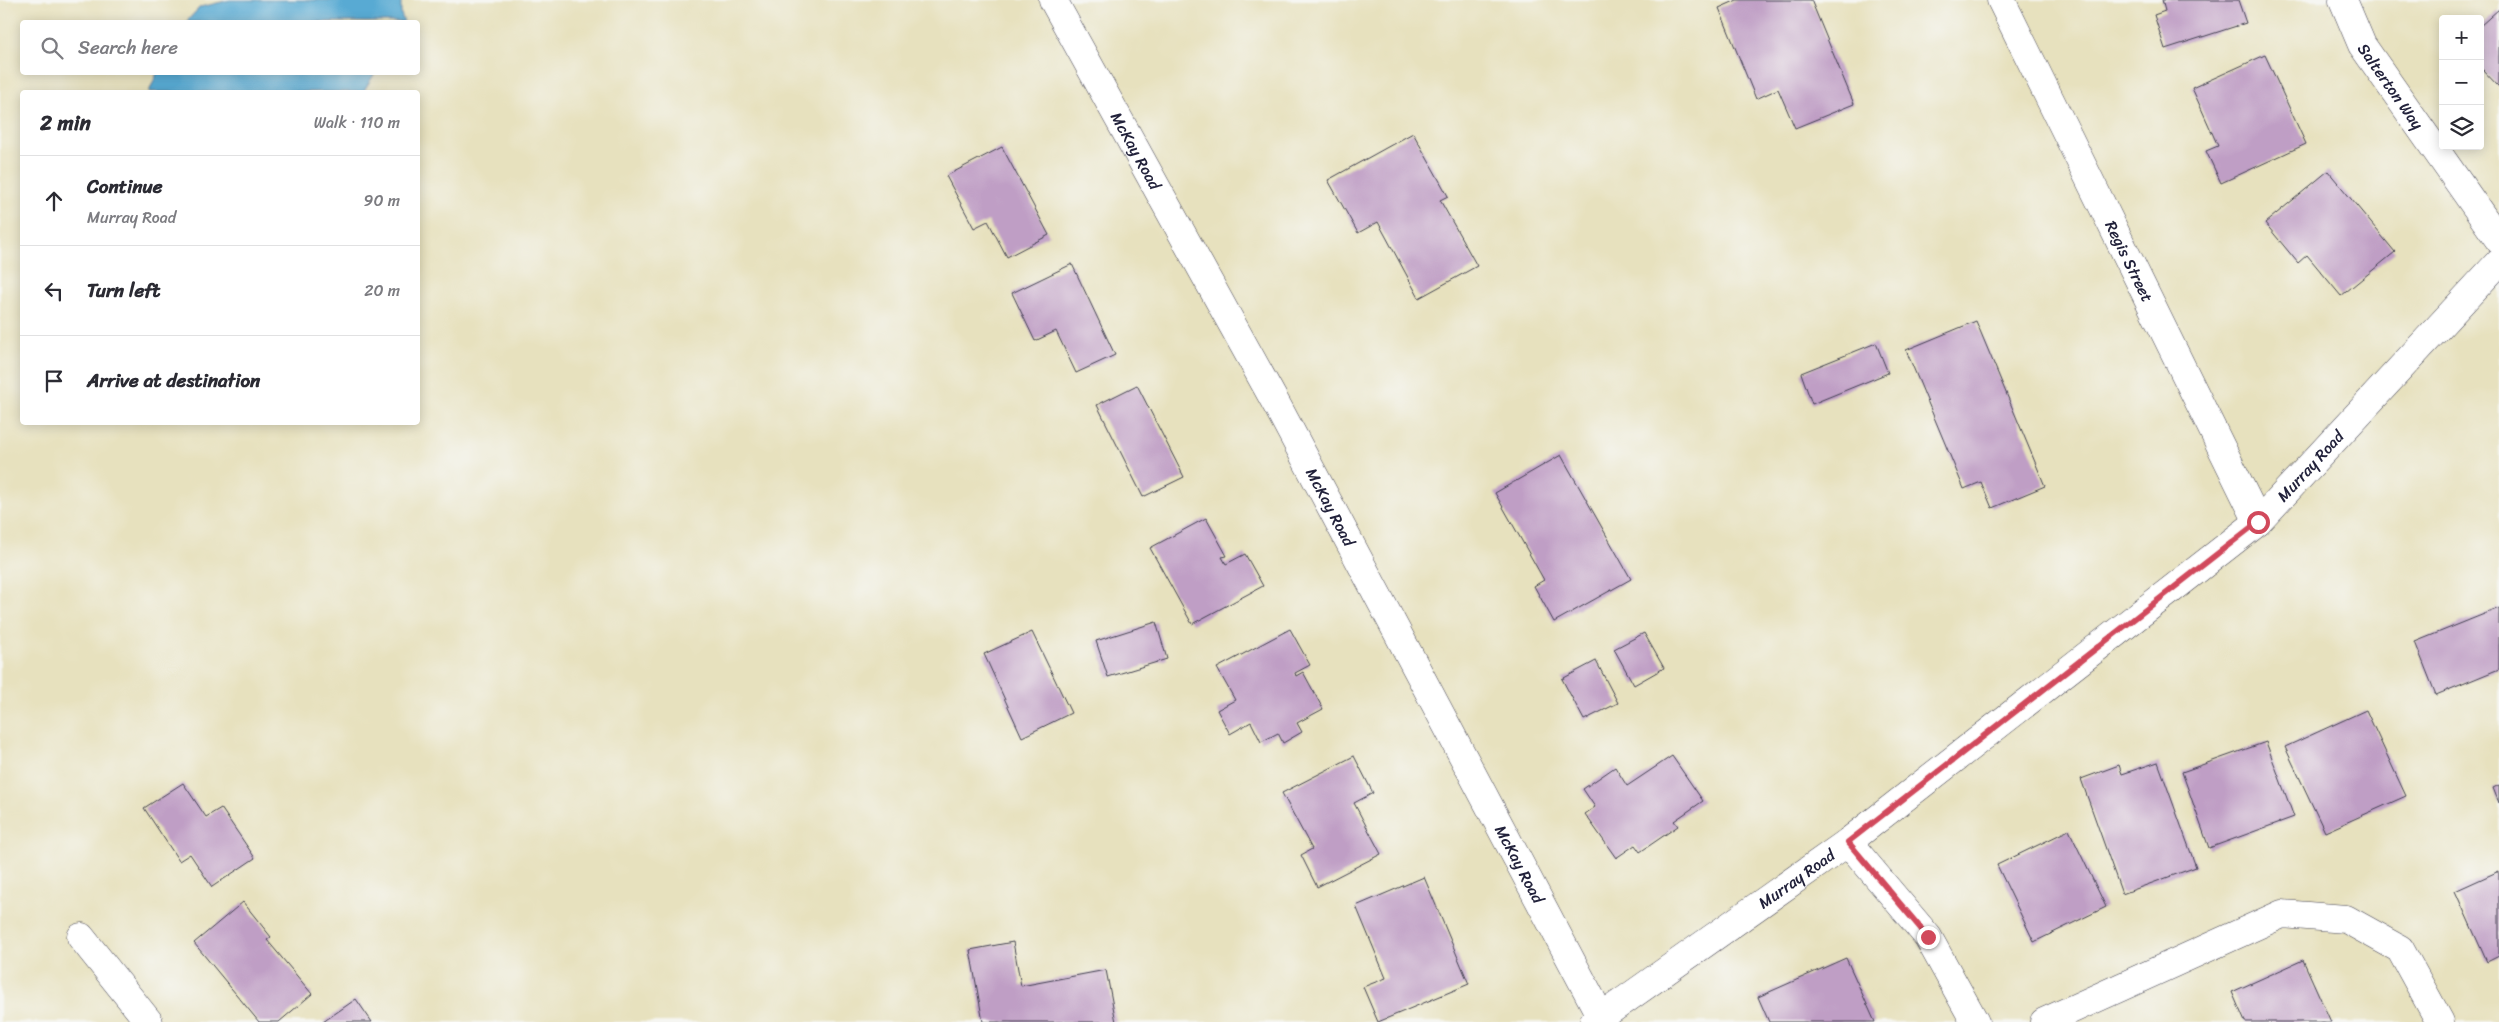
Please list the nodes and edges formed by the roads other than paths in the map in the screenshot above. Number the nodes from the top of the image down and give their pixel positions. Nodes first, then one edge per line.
1 (1053, 0) edge
2 (2001, 0) edge
3 (2343, 0) edge
4 (2499, 240) edge
5 (2499, 262) edge
6 (2258, 522) junction
7 (1848, 842) junction
8 (81, 937) dead end
9 (1598, 1019) edge
10 (149, 1022) edge
11 (1975, 1022) edge
12 (2044, 1022) edge
13 (2440, 1022) edge

1 - 9 street, McKay Road
2 - 6 street, Regis Street
3 - 4 street, Salterton Way
5 - 6 street, Murray Road
6 - 7 street, Murray Road
7 - 9 street, Murray Road
7 - 11 street
8 - 10 street
12 - 13 street

